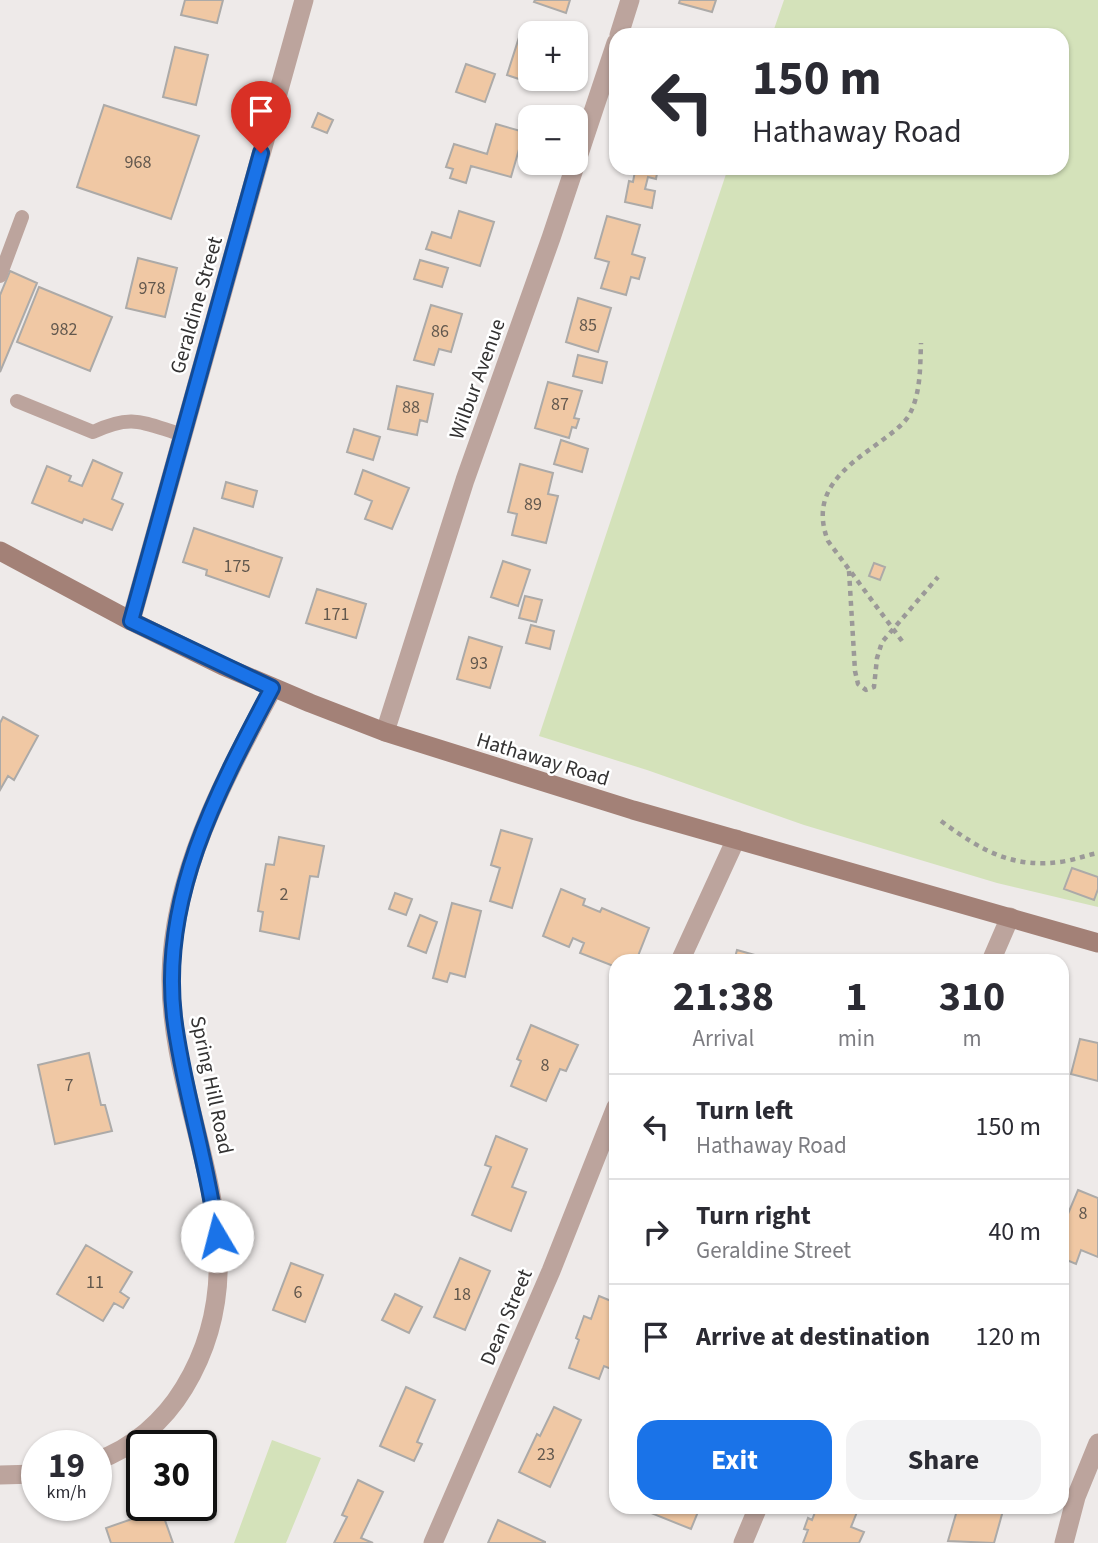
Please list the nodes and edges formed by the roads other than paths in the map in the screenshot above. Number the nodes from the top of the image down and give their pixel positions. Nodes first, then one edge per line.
1 (304, 0) edge
2 (630, 0) edge
3 (620, 28) edge
4 (609, 64) edge
5 (22, 217) dead end
6 (0, 276) edge
7 (17, 401) dead end
8 (183, 435) junction
9 (0, 551) edge
10 (131, 621) junction
11 (272, 688) junction
12 (385, 732) junction
13 (736, 839) junction
14 (1010, 917) junction
15 (1096, 938) edge
16 (683, 954) edge
17 (994, 954) edge
18 (609, 1125) edge
19 (1098, 1443) edge
20 (112, 1453) edge
21 (21, 1474) edge
22 (0, 1475) edge
23 (755, 1514) edge
24 (433, 1543) edge
25 (743, 1543) edge
26 (1064, 1543) edge

1 - 8 street, Geraldine Street
2 - 3 street
4 - 12 street, Wilbur Avenue
5 - 6 lane
7 - 8 lane
8 - 10 street, Geraldine Street
9 - 10 main road, Hathaway Road
10 - 11 main road, Hathaway Road
11 - 12 main road, Hathaway Road
11 - 20 street, Spring Hill Road
12 - 13 main road, Hathaway Road
13 - 14 main road, Hathaway Road
13 - 16 street
14 - 15 main road, Hathaway Road
14 - 17 street
18 - 24 street, Dean Street
19 - 26 street
21 - 22 street
23 - 25 street

